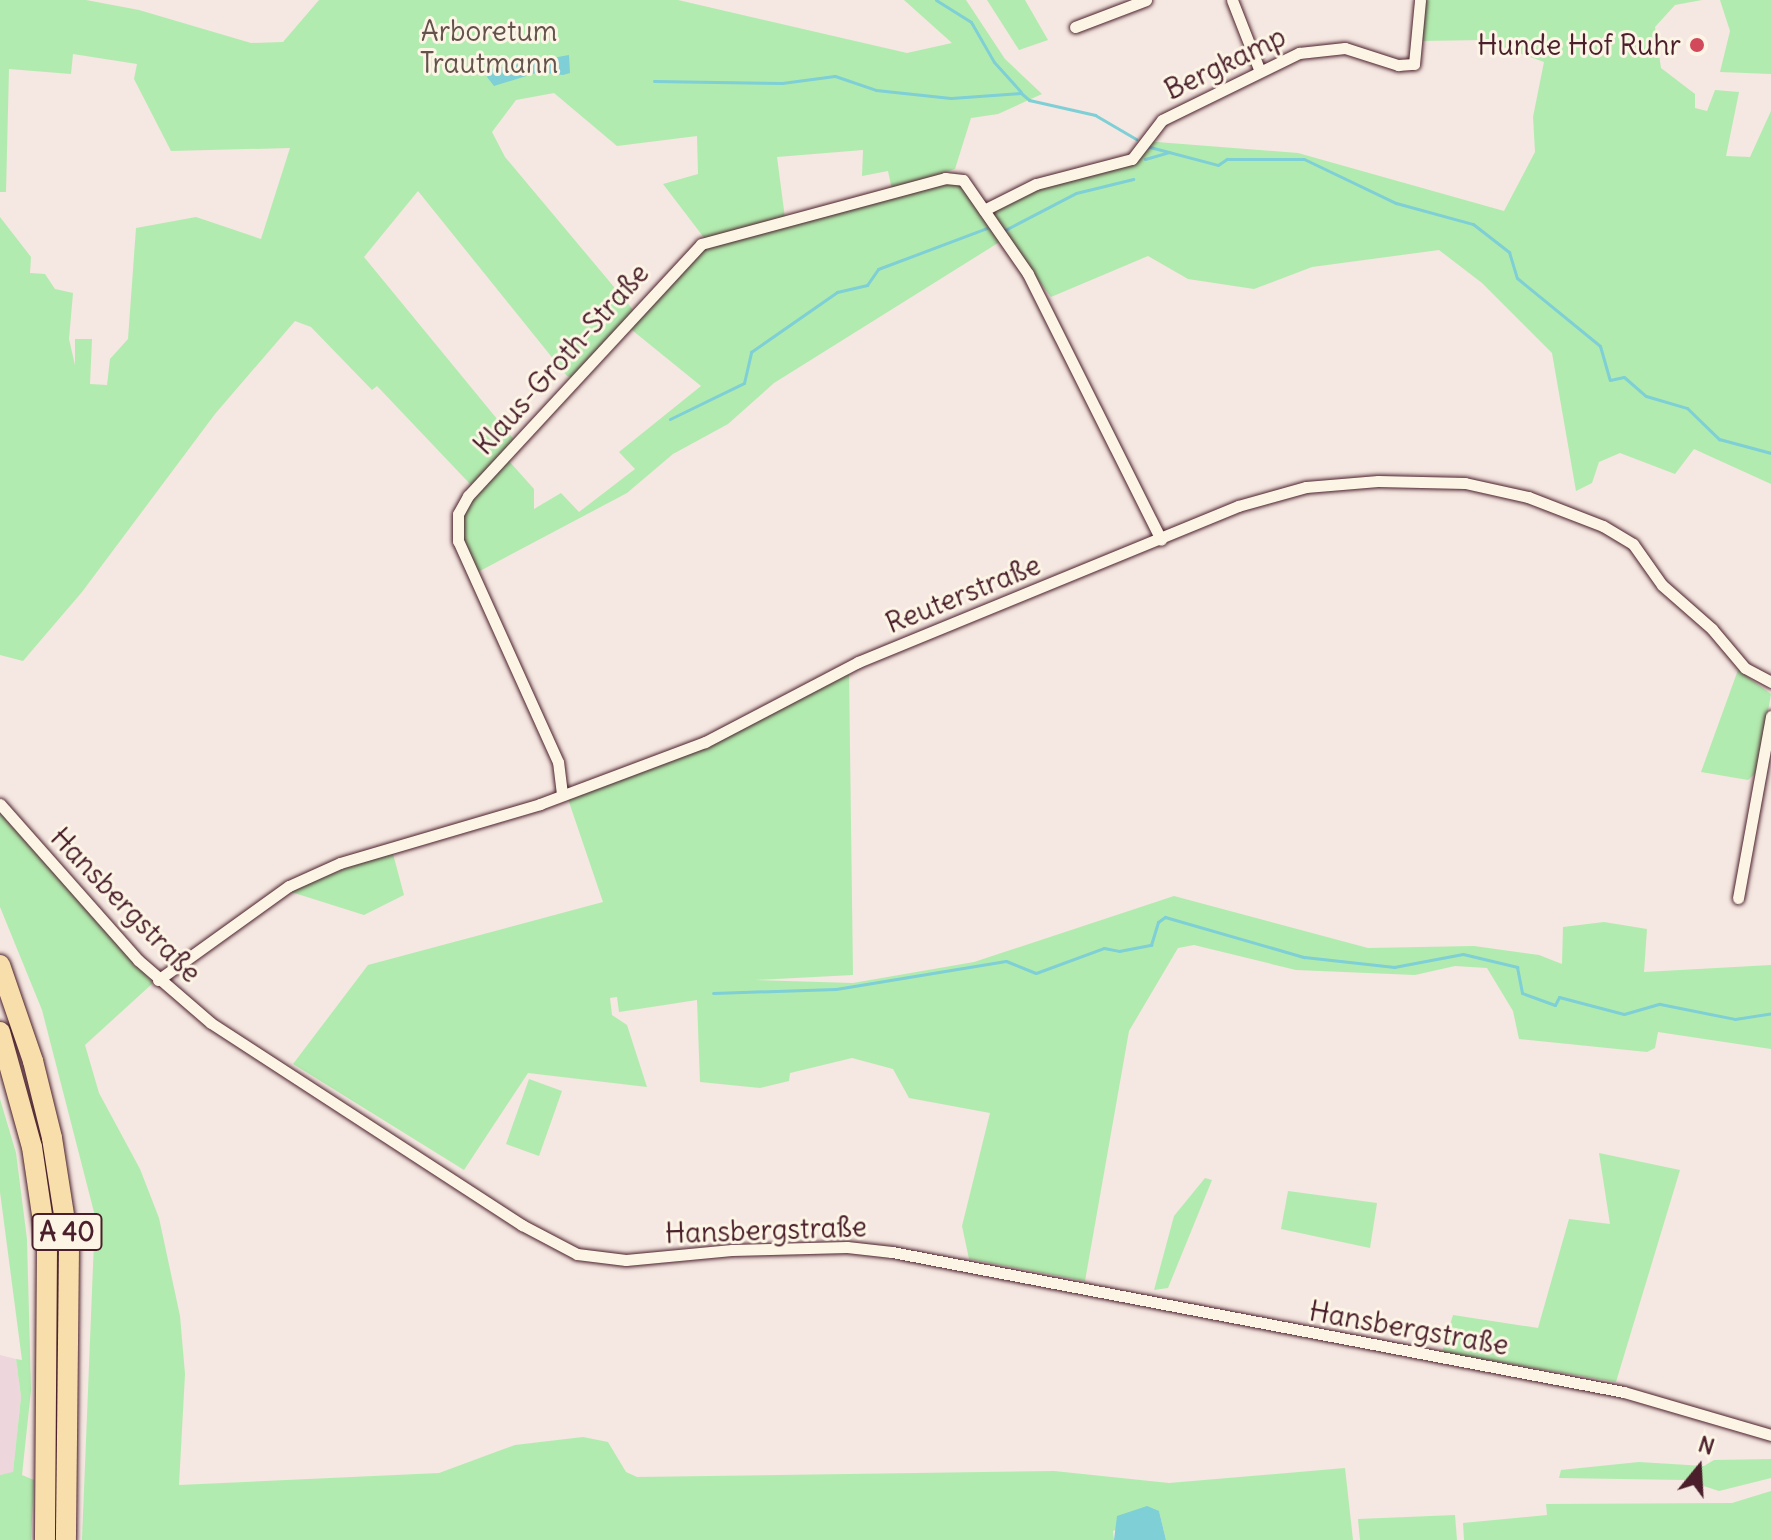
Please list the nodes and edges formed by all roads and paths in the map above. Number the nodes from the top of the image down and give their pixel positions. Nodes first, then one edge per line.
1 (1232, 0) edge
2 (1420, 0) edge
3 (1142, 1) edge
4 (1075, 27) dead end
5 (1259, 69) junction
6 (984, 210) junction
7 (1161, 540) junction
8 (1771, 682) edge
9 (1771, 716) edge
10 (562, 794) junction
11 (0, 804) edge
12 (1738, 898) dead end
13 (0, 965) edge
14 (158, 980) junction
15 (0, 1032) edge
16 (1771, 1435) edge
17 (57, 1507) junction
18 (45, 1540) edge
19 (66, 1540) edge

1 - 5 street
2 - 5 street, Bergkamp
3 - 4 street
5 - 6 street, Bergkamp
6 - 7 street, Klaus-Groth-Straße
6 - 10 street, Klaus-Groth-Straße
7 - 8 street, Reuterstraße
7 - 10 street, Reuterstraße
9 - 12 street
10 - 14 street, Reuterstraße
11 - 14 street, Hansbergstraße
13 - 17 highway, A 40
14 - 16 street, Hansbergstraße
15 - 17 highway, A 40
17 - 18 highway, A 40
17 - 19 highway, A 40

